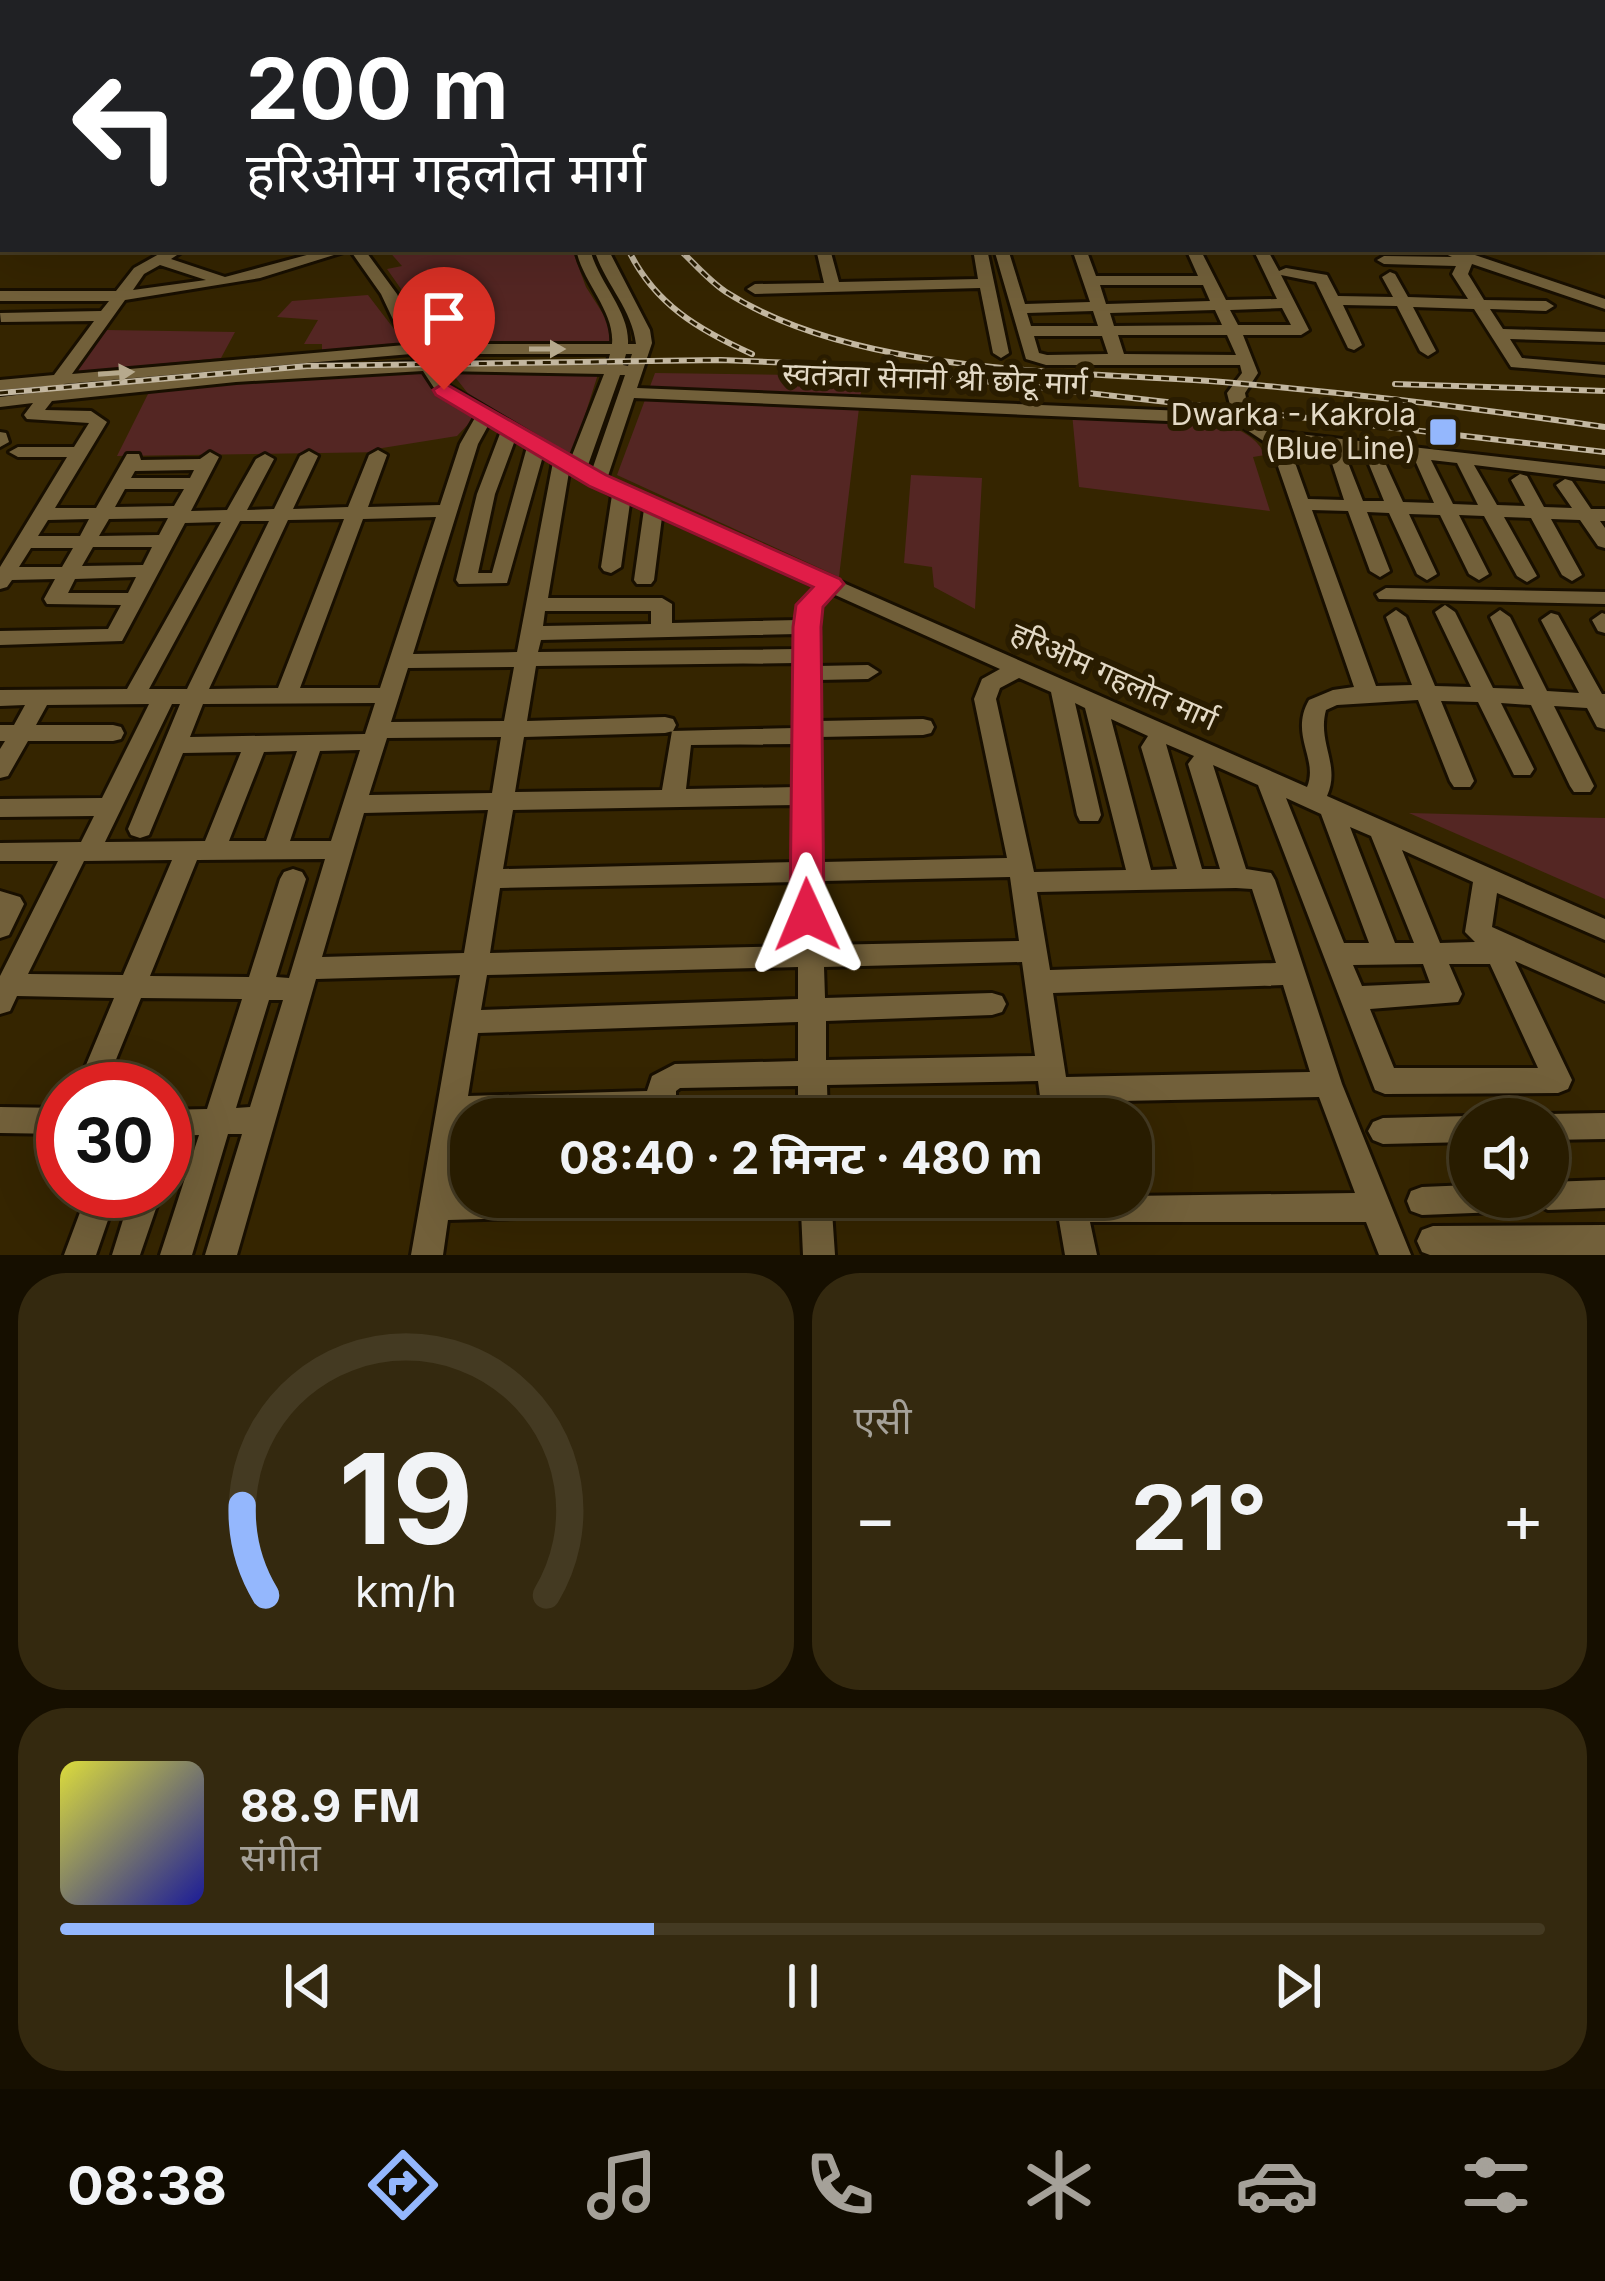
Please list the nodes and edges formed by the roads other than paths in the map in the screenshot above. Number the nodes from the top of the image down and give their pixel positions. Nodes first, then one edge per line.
1 (173, 252) edge
2 (335, 252) edge
3 (359, 252) edge
4 (584, 252) edge
5 (602, 252) edge
6 (824, 252) edge
7 (981, 252) edge
8 (1002, 252) edge
9 (1079, 252) edge
10 (1194, 252) edge
11 (1264, 256) edge
12 (1464, 258) edge
13 (158, 260) junction
14 (1384, 260) dead end
15 (1330, 262) dead end
16 (1286, 272) dead end
17 (1208, 280) junction
18 (222, 281) junction
19 (1090, 281) junction
20 (988, 283) junction
21 (832, 286) junction
22 (755, 290) dead end
23 (0, 296) edge
24 (122, 298) junction
25 (1333, 299) junction
26 (1605, 300) edge
27 (1402, 302) junction
28 (1478, 303) junction
29 (1289, 304) junction
30 (1546, 306) dead end
31 (1100, 308) junction
32 (1222, 308) junction
33 (1019, 309) junction
34 (109, 316) junction
35 (1, 317) edge
36 (1233, 330) junction
37 (1024, 331) junction
38 (1108, 331) junction
39 (1498, 334) junction
40 (1605, 337) edge
41 (1354, 346) dead end
42 (620, 348) junction
43 (642, 349) junction
44 (415, 350) junction
45 (1428, 351) dead end
46 (1001, 353) dead end
47 (1118, 359) junction
48 (1247, 360) junction
49 (429, 369) junction
50 (1605, 370) edge
51 (625, 371) junction
52 (59, 377) junction
53 (0, 385) edge
54 (626, 393) junction
55 (47, 396) junction
56 (0, 402) edge
57 (33, 415) junction
58 (0, 416) edge
59 (485, 416) junction
60 (1242, 419) junction
61 (510, 430) junction
62 (1273, 436) junction
63 (6, 444) edge
64 (537, 445) junction
65 (1334, 450) dead end
66 (80, 452) junction
67 (1372, 454) dead end
68 (378, 455) dead end
69 (309, 456) dead end
70 (265, 459) dead end
71 (1422, 460) dead end
72 (1466, 465) dead end
73 (579, 470) junction
74 (1605, 475) edge
75 (1520, 480) dead end
76 (1565, 485) dead end
77 (622, 491) junction
78 (1298, 504) junction
79 (1354, 506) junction
80 (654, 507) junction
81 (1396, 508) junction
82 (1444, 509) junction
83 (447, 511) junction
84 (1491, 511) junction
85 (354, 512) junction
86 (102, 513) junction
87 (1537, 513) junction
88 (41, 514) junction
89 (181, 514) junction
90 (281, 515) junction
91 (1596, 515) edge
92 (233, 517) junction
93 (167, 541) junction
94 (86, 542) junction
95 (1605, 542) edge
96 (24, 544) junction
97 (0, 546) edge
98 (611, 567) dead end
99 (152, 571) junction
100 (1380, 572) dead end
101 (68, 573) junction
102 (1427, 574) dead end
103 (1479, 574) dead end
104 (1572, 575) dead end
105 (1527, 576) dead end
106 (2, 577) edge
107 (644, 580) dead end
108 (831, 584) junction
109 (1386, 594) dead end
110 (136, 599) junction
111 (536, 605) junction
112 (1445, 613) dead end
113 (1604, 615) edge
114 (1396, 616) dead end
115 (1500, 616) dead end
116 (1552, 620) dead end
117 (807, 627) junction
118 (661, 629) junction
119 (531, 633) junction
120 (0, 638) edge
121 (526, 660) junction
122 (403, 661) junction
123 (807, 664) junction
124 (1022, 668) junction
125 (868, 672) dead end
126 (1060, 685) junction
127 (1366, 691) junction
128 (1430, 693) junction
129 (391, 694) junction
130 (286, 695) junction
131 (195, 696) junction
132 (134, 697) junction
133 (164, 697) junction
134 (1489, 697) junction
135 (0, 698) edge
136 (40, 698) junction
137 (1541, 700) junction
138 (1095, 702) junction
139 (1602, 708) edge
140 (665, 725) dead end
141 (922, 727) dead end
142 (514, 729) junction
143 (1162, 732) junction
144 (10, 733) edge
145 (806, 733) junction
146 (112, 734) dead end
147 (377, 736) junction
148 (311, 743) junction
149 (256, 744) junction
150 (175, 745) junction
151 (1210, 754) junction
152 (1522, 769) dead end
153 (0, 770) edge
154 (1267, 779) junction
155 (1462, 781) dead end
156 (1582, 786) dead end
157 (806, 796) junction
158 (673, 798) junction
159 (502, 801) junction
160 (354, 804) junction
161 (1322, 804) junction
162 (110, 807) junction
163 (0, 808) edge
164 (1089, 815) dead end
165 (140, 829) dead end
166 (1381, 830) junction
167 (275, 850) junction
168 (341, 850) junction
169 (201, 851) junction
170 (0, 852) edge
171 (81, 852) junction
172 (806, 875) junction
173 (1022, 875) junction
174 (1487, 877) junction
175 (1236, 878) junction
176 (293, 879) dead end
177 (489, 879) junction
178 (1192, 879) junction
179 (1142, 880) junction
180 (0, 901) edge
181 (0, 928) edge
182 (1605, 930) edge
183 (1494, 946) junction
184 (1034, 951) junction
185 (1336, 954) junction
186 (1386, 954) junction
187 (1432, 955) junction
188 (807, 956) junction
189 (473, 964) junction
190 (1292, 974) junction
191 (302, 979) junction
192 (1038, 982) junction
193 (133, 988) junction
194 (260, 989) junction
195 (1605, 990) edge
196 (4, 994) edge
197 (1353, 998) junction
198 (992, 1004) dead end
199 (809, 1011) junction
200 (464, 1022) junction
201 (101, 1062) edge
202 (811, 1069) junction
203 (1328, 1084) junction
204 (1054, 1092) edge
205 (452, 1098) edge
206 (662, 1098) edge
207 (812, 1098) edge
208 (450, 1109) edge
209 (0, 1120) edge
210 (262, 1120) junction
211 (36, 1121) edge
212 (218, 1121) junction
213 (192, 1125) edge
214 (1605, 1126) edge
215 (1569, 1127) edge
216 (1449, 1129) edge
217 (1383, 1131) dead end
218 (1605, 1194) edge
219 (1569, 1195) edge
220 (1449, 1200) edge
221 (1422, 1201) dead end
222 (1152, 1204) edge
223 (435, 1206) junction
224 (450, 1206) edge
225 (1377, 1207) junction
226 (93, 1218) edge
227 (138, 1218) edge
228 (817, 1218) edge
229 (1074, 1218) edge
230 (1605, 1240) edge
231 (1433, 1241) dead end
232 (126, 1252) edge
233 (80, 1255) edge
234 (176, 1255) edge
235 (220, 1255) edge
236 (427, 1255) edge
237 (819, 1255) edge
238 (1081, 1255) edge
239 (1395, 1255) edge

1 - 13 street
2 - 18 street
3 - 44 street, हरिओम गहलोत मार्ग
4 - 42 street
5 - 43 street
6 - 21 street
7 - 20 street
8 - 33 street
9 - 19 street
10 - 17 street
11 - 15 street
11 - 29 street
12 - 14 street
12 - 26 street
12 - 27 street
12 - 28 street
13 - 18 street
13 - 24 street
16 - 25 street
17 - 19 street
17 - 32 street
18 - 24 street
19 - 31 street
20 - 21 street
20 - 46 street
21 - 22 street
23 - 24 street
24 - 34 street
25 - 27 street
25 - 41 street
27 - 28 street
27 - 45 street
28 - 30 street
28 - 39 street
29 - 32 street
29 - 36 street
31 - 32 street
31 - 33 street
31 - 38 street
32 - 36 street
33 - 37 street
34 - 35 street
34 - 52 street
36 - 38 street
36 - 48 street
37 - 38 street
37 - 47 street
38 - 47 street
39 - 40 street
39 - 50 street
42 - 43 street
44 -> 42 street
42 - 51 street
43 - 51 street
44 - 49 street, हरिओम गहलोत मार्ग
52 -> 44 street
47 - 48 street
48 - 60 street
49 - 51 street
49 - 55 street
49 - 59 street, हरिओम गहलोत मार्ग
51 - 54 street
51 - 73 street
52 - 53 street
52 - 55 street
54 - 60 street, स्वतंत्रता सेनानी श्री छोटू मार्ग
54 - 73 street
55 - 56 street
55 - 57 street
57 - 58 street
57 - 66 street
59 - 61 street, हरिओम गहलोत मार्ग
59 - 83 street
60 - 62 street
61 - 64 street, हरिओम गहलोत मार्ग
61 - 64 street
62 - 74 street
62 - 78 street
63 - 66 street
64 - 73 street, हरिओम गहलोत मार्ग
65 - 79 street
66 - 88 street
67 - 81 street
68 - 85 street
69 - 90 street
70 - 92 street
71 - 82 street
72 - 84 street
73 - 77 street, हरिओम गहलोत मार्ग
73 - 111 street
75 - 87 street
76 - 91 street
77 - 80 street, हरिओम गहलोत मार्ग
77 - 98 street
78 - 79 street
78 - 127 street
79 - 81 street
79 - 100 street
80 - 107 street
80 - 108 street, हरिओम गहलोत मार्ग
81 - 82 street
81 - 102 street
82 - 84 street
82 - 103 street
83 - 85 street
83 - 122 street
84 - 87 street
84 - 105 street
85 - 90 street
85 - 130 street
86 - 88 street
86 - 89 street
86 - 89 street
86 - 94 street
87 - 91 street
87 - 104 street
88 - 96 street
89 - 92 street
89 - 93 street
90 - 92 street
90 - 131 street
91 - 95 street
92 - 132 street
93 - 94 street
93 - 99 street
94 - 96 street
94 - 101 street
96 - 97 street
96 - 106 street
99 - 101 street
99 - 110 street
101 - 106 street
101 - 110 street
108 - 117 street
108 - 124 street, हरिओम गहलोत मार्ग
109 - 113 street
110 - 120 street
111 - 118 street
111 - 119 street
112 - 134 street
114 - 128 street
115 - 137 street
116 - 139 street
117 - 118 street
117 - 123 street
118 - 119 street
119 - 121 street
121 - 122 street
121 - 123 street
121 - 142 street
122 - 129 street
123 - 125 street
123 - 145 street
124 - 126 street, हरिओम गहलोत मार्ग
124 - 173 street
126 - 138 street, हरिओम गहलोत मार्ग
126 - 164 street
127 - 128 street
127 - 161 street
128 - 134 street
128 - 155 street
129 - 130 street
129 - 147 street
130 - 131 street
131 - 133 street
131 - 150 street
132 - 133 street
132 - 136 street
133 - 162 street
134 - 137 street
134 - 152 street
135 - 136 street
136 - 144 street
137 - 139 street
137 - 156 street
138 - 143 street, हरिओम गहलोत मार्ग
138 - 179 street
140 - 142 street
141 - 145 street
142 - 147 street
142 - 159 street
143 - 151 street, हरिओम गहलोत मार्ग
143 - 178 street
144 - 146 street
144 - 153 street
145 - 157 street
145 - 158 street
147 - 148 street
147 - 160 street
148 - 149 street
148 - 167 street
149 - 150 street
149 - 169 street
150 - 165 street
151 - 154 street, हरिओम गहलोत मार्ग
151 - 175 street
154 - 161 street, हरिओम गहलोत मार्ग
154 - 185 street
157 - 158 street
157 - 172 street
158 - 159 street
159 - 160 street
159 - 177 street
160 - 168 street
161 - 166 street, हरिओम गहलोत मार्ग
161 - 186 street
162 - 163 street
162 - 171 street
166 - 174 street, हरिओम गहलोत मार्ग
166 - 187 street
167 - 168 street
167 - 169 street
168 - 191 street
169 - 171 street
169 - 193 street
170 - 171 street
171 - 196 street
172 - 173 street
172 - 177 street
172 - 188 street
173 - 179 street
173 - 184 street
174 - 182 street, हरिओम गहलोत मार्ग
174 - 183 street
175 - 178 street
175 - 190 street
176 - 194 street
177 - 189 street
178 - 179 street
180 - 181 street
183 - 187 street
183 - 195 street
183 - 197 street
184 - 188 street
184 - 192 street
185 - 186 street
185 - 197 street
186 - 187 street
187 - 197 street
188 - 189 street
188 - 199 street
189 - 191 street
189 - 200 street
190 - 192 street
190 - 203 street
191 - 194 street
191 - 210 street
192 - 204 street
193 - 194 street
193 - 196 street
193 - 201 street
194 - 212 street
198 - 199 street
199 - 200 street
199 - 202 street
200 - 205 street
202 - 204 street
202 - 206 street
202 - 207 street
203 - 204 street
203 - 225 street
208 - 223 street
209 - 211 street
210 - 212 street
210 - 235 street
212 - 213 street
212 - 234 street
214 - 215 street
216 - 217 street
218 - 219 street
220 - 221 street
222 - 225 street
223 - 224 street
223 - 236 street
225 - 239 street
226 - 233 street
227 - 232 street
228 - 237 street
229 - 238 street
230 - 231 street

